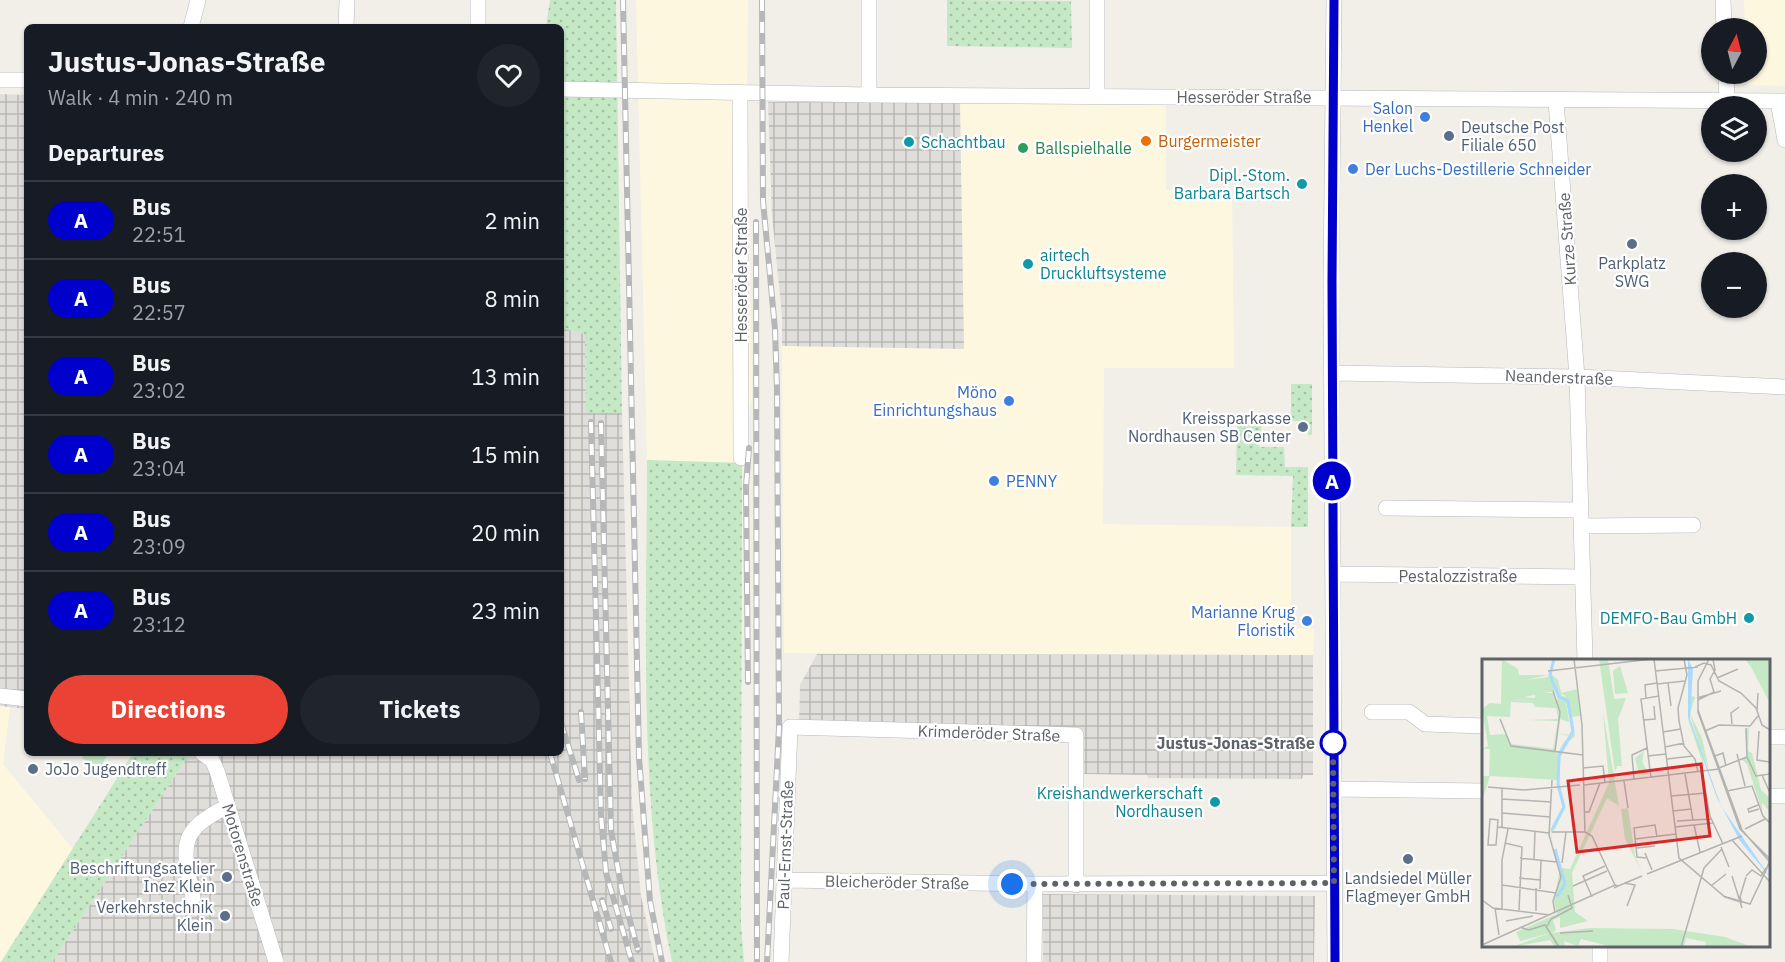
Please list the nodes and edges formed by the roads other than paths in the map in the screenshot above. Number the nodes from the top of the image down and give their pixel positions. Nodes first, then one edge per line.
1 (198, 0) edge
2 (346, 0) edge
3 (478, 0) edge
4 (869, 0) edge
5 (1097, 0) edge
6 (1334, 0) edge
7 (1723, 0) edge
8 (1724, 18) edge
9 (191, 24) edge
10 (346, 24) edge
11 (478, 24) edge
12 (0, 80) edge
13 (24, 80) edge
14 (564, 89) edge
15 (740, 93) junction
16 (869, 95) junction
17 (1097, 96) junction
18 (1333, 97) junction
19 (1556, 101) junction
20 (1767, 101) edge
21 (1782, 101) edge
22 (1701, 102) edge
23 (1785, 140) edge
24 (1333, 373) junction
25 (1577, 377) junction
26 (1785, 387) edge
27 (741, 458) dead end
28 (1386, 508) dead end
29 (1581, 510) junction
30 (1693, 525) dead end
31 (1581, 526) junction
32 (1333, 574) junction
33 (1582, 577) junction
34 (1585, 659) edge
35 (0, 696) edge
36 (24, 699) edge
37 (1372, 712) dead end
38 (1482, 726) edge
39 (790, 727) joint
40 (206, 756) edge
41 (1334, 789) junction
42 (1482, 791) edge
43 (228, 806) junction
44 (784, 880) junction
45 (1334, 883) junction
46 (1035, 884) junction
47 (1076, 885) junction
48 (193, 898) dead end
49 (276, 962) edge
50 (781, 962) edge
51 (1034, 962) edge
52 (1335, 962) edge

1 - 9 street
2 - 10 street
3 - 11 street
4 - 16 street
5 - 17 street
6 - 18 street
7 - 8 street
12 - 13 street
14 - 15 street, Hesseröder Straße
15 - 16 street, Hesseröder Straße
15 - 27 street, Hesseröder Straße
16 - 17 street, Hesseröder Straße
17 - 18 street, Hesseröder Straße
18 - 19 street, Hesseröder Straße
18 - 24 street
19 - 22 street, Hesseröder Straße
19 - 25 street, Kurze Straße
20 - 21 street, Hesseröder Straße
21 - 23 street
24 - 25 street, Neanderstraße
24 - 32 street
25 - 26 street, Neanderstraße
25 - 29 street
28 - 29 street
29 - 31 street
30 - 31 street
31 - 33 street
32 - 33 street, Pestalozzistraße
32 - 41 street
33 - 34 street
35 - 36 street
37 - 38 street
39 - 44 street, Paul-Ernst-Straße
39 - 47 street, Krimderöder Straße
40 - 43 street, Motorenstraße
41 - 42 street
41 - 45 street
43 - 48 street
43 - 49 street, Motorenstraße
44 - 46 street, Bleicheröder Straße
44 - 50 street, Paul-Ernst-Straße
45 - 47 street, Bleicheröder Straße
45 - 52 street
46 - 47 street, Bleicheröder Straße
46 - 51 street

